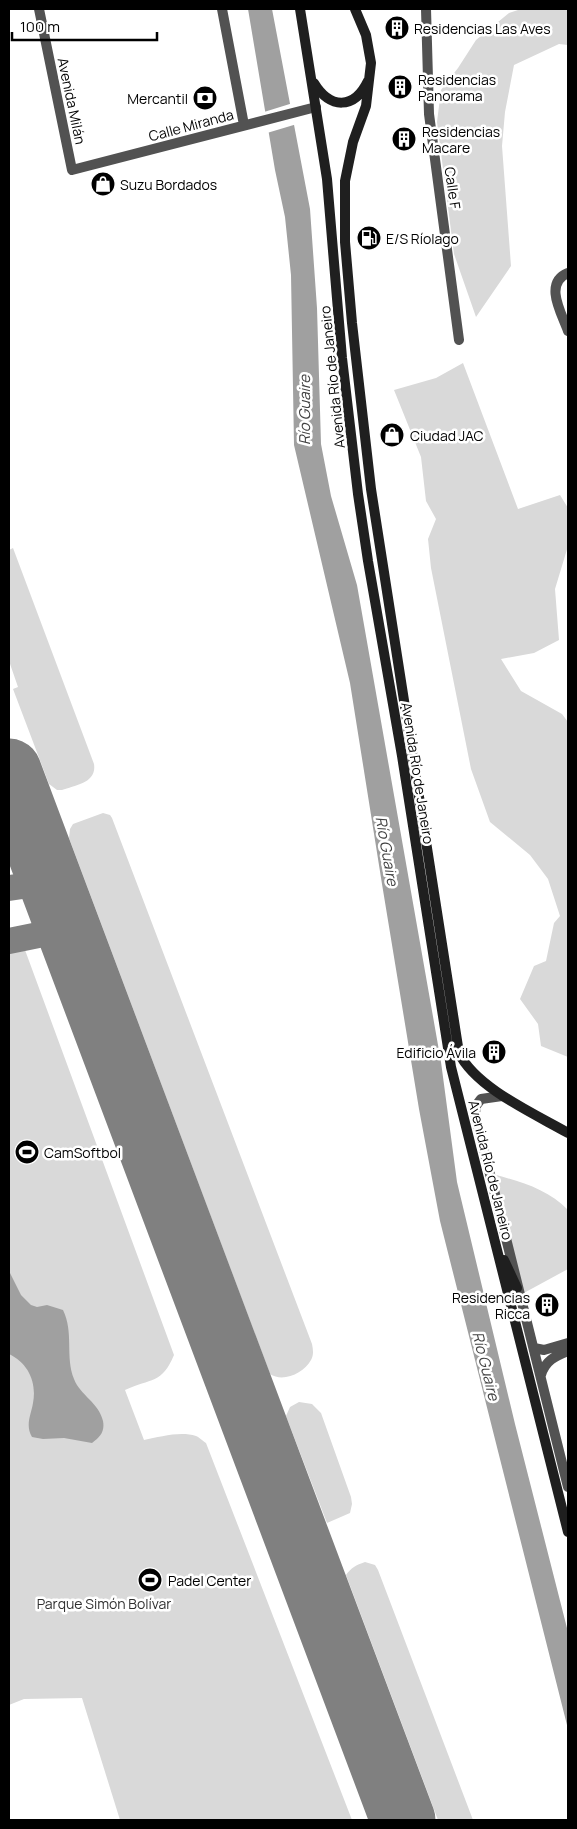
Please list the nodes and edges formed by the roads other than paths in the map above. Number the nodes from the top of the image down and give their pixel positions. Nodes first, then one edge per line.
1 (39, 9) edge
2 (222, 9) edge
3 (300, 9) edge
4 (355, 9) edge
5 (426, 9) edge
6 (370, 75) junction
7 (312, 80) junction
8 (344, 103) junction
9 (316, 107) junction
10 (247, 124) junction
11 (72, 170) joint
12 (568, 273) edge
13 (568, 331) edge
14 (459, 340) dead end
15 (502, 1096) junction
16 (568, 1132) edge
17 (492, 1234) junction
18 (517, 1288) junction
19 (568, 1343) edge
20 (534, 1348) junction
21 (568, 1351) edge
22 (541, 1374) junction
23 (568, 1487) edge
24 (568, 1532) edge

1 - 11 street, Avenida Milán
2 - 10 street
3 - 7 street, Avenida Río de Janeiro
4 - 6 street, Avenida Río de Janeiro
5 - 14 street, Calle F
6 - 8 street
6 - 15 street, Avenida Río de Janeiro
7 - 8 street
7 - 9 street, Avenida Río de Janeiro
8 - 9 street
9 - 10 street, Calle Miranda
9 - 17 street, Avenida Río de Janeiro
10 - 11 street, Calle Miranda
12 - 13 street
15 - 16 street
15 - 18 street, Avenida Río de Janeiro
17 - 18 street
17 - 24 street, Avenida Río de Janeiro
18 - 20 street, Avenida Río de Janeiro
19 - 20 street
20 - 22 street, Avenida Río de Janeiro
21 - 22 street
22 - 23 street, Avenida Río de Janeiro

